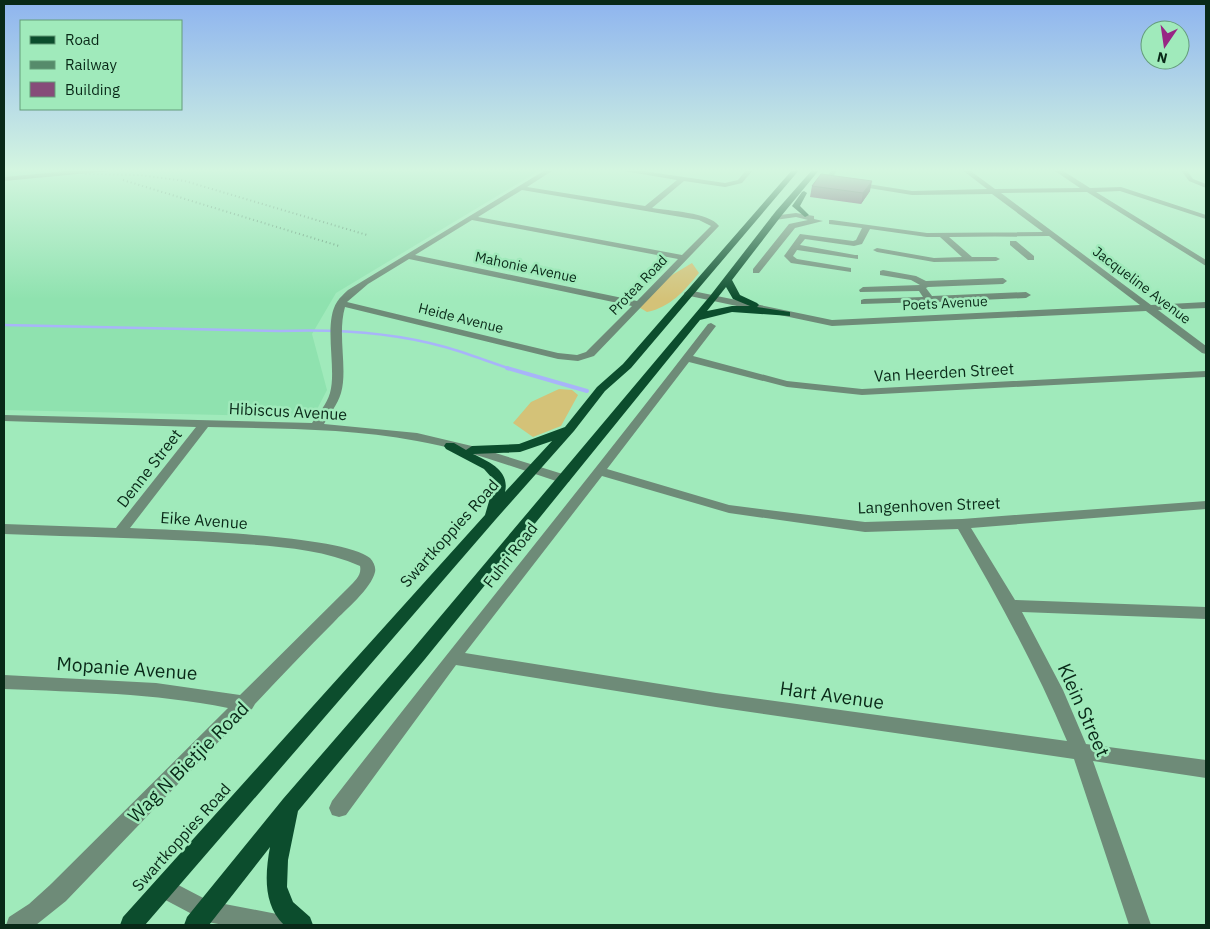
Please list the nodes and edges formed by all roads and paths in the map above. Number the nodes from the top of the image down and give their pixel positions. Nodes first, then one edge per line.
1 (481, 212) edge
2 (666, 212) edge
3 (760, 212) edge
4 (779, 212) edge
5 (801, 212) edge
6 (1021, 212) edge
7 (1124, 212) edge
8 (1193, 212) edge
9 (777, 215) junction
10 (1206, 217) edge
11 (472, 218) junction
12 (806, 218) junction
13 (867, 227) junction
14 (850, 231) dead end
15 (1050, 234) junction
16 (992, 235) junction
17 (803, 236) junction
18 (943, 236) junction
19 (738, 239) junction
20 (1036, 242) dead end
21 (1013, 243) junction
22 (795, 247) junction
23 (877, 250) dead end
24 (408, 256) junction
25 (854, 257) dead end
26 (684, 258) junction
27 (1031, 258) dead end
28 (969, 259) junction
29 (996, 259) dead end
30 (1206, 263) edge
31 (848, 270) dead end
32 (756, 271) dead end
33 (883, 273) dead end
34 (727, 279) junction
35 (1003, 281) dead end
36 (923, 286) junction
37 (863, 290) dead end
38 (688, 293) junction
39 (1026, 295) dead end
40 (713, 298) junction
41 (929, 300) junction
42 (864, 302) dead end
43 (341, 303) junction
44 (638, 304) junction
45 (1206, 305) edge
46 (1148, 307) junction
47 (772, 310) junction
48 (787, 314) junction
49 (941, 317) junction
50 (696, 319) junction
51 (711, 326) dead end
52 (1206, 351) edge
53 (574, 358) joint
54 (687, 358) junction
55 (1206, 374) edge
56 (4, 418) edge
57 (204, 423) junction
58 (316, 427) junction
59 (570, 429) junction
60 (450, 446) junction
61 (472, 450) junction
62 (534, 470) junction
63 (599, 471) junction
64 (564, 479) junction
65 (1206, 505) edge
66 (491, 516) junction
67 (962, 524) junction
68 (4, 529) edge
69 (119, 533) junction
70 (354, 592) joint
71 (1010, 606) junction
72 (1206, 612) edge
73 (452, 658) junction
74 (4, 682) edge
75 (246, 704) junction
76 (1080, 750) junction
77 (1206, 769) edge
78 (290, 806) junction
79 (339, 808) dead end
80 (162, 888) junction
81 (201, 918) edge
82 (17, 925) edge
83 (131, 925) edge
84 (277, 925) edge
85 (302, 925) edge
86 (1140, 925) edge

1 - 11 street
2 - 26 street, Protea Road
3 - 19 main road, Swartkoppies Road
4 - 9 main road
5 - 12 main road
6 - 15 street, Jacqueline Avenue
7 - 30 street
8 - 10 street
9 - 12 street
9 - 19 main road
9 - 34 main road
11 - 24 street
11 - 26 street
12 - 13 street
12 - 32 street
13 - 17 street
13 - 18 street
14 - 17 street
15 - 16 street
15 - 46 street, Jacqueline Avenue
16 - 18 street
16 - 21 street
17 - 22 street
18 - 28 street
19 - 38 main road, Swartkoppies Road
20 - 21 street
21 - 27 street
22 - 25 street
22 - 31 street
23 - 28 street
24 - 43 street
24 - 44 street, Mahonie Avenue
26 - 44 street, Protea Road
28 - 29 street
33 - 36 street
34 - 40 main road
34 - 47 main road
35 - 36 street
36 - 37 street
36 - 41 street
38 - 40 street, Poets Avenue
38 - 59 main road, Swartkoppies Road
39 - 41 street
40 - 47 street, Poets Avenue
40 - 50 main road
41 - 42 street
41 - 49 street
43 - 53 street, Heide Avenue
43 - 58 street
44 - 53 street, Protea Road
45 - 46 street, Poets Avenue
46 - 49 street, Poets Avenue
46 - 52 street, Jacqueline Avenue
47 - 48 street, Poets Avenue
48 - 49 street, Poets Avenue
48 - 50 main road
50 - 64 main road
51 - 54 street, Fuhri Road
54 - 55 street, Van Heerden Street
54 - 63 street, Fuhri Road
56 - 57 street, Hibiscus Avenue
57 - 58 street, Hibiscus Avenue
57 - 69 street, Denne Street
58 - 60 street, Hibiscus Avenue
59 - 61 main road
59 - 62 main road, Swartkoppies Road
60 - 61 street, Hibiscus Avenue
60 - 66 main road
61 - 62 street, Hibiscus Avenue
62 - 64 street, Hibiscus Avenue
62 - 66 main road, Swartkoppies Road
63 - 67 street, Langenhoven Street
63 - 73 street, Fuhri Road
64 - 78 main road
65 - 67 street, Langenhoven Street
66 - 80 main road, Swartkoppies Road
67 - 71 street, Klein Street
68 - 69 street, Eike Avenue
69 - 70 street, Eike Avenue
70 - 75 street, Wag N Bietjie Road
71 - 72 street
71 - 76 street, Klein Street
73 - 76 street, Hart Avenue
73 - 79 street, Fuhri Road
74 - 75 street, Mopanie Avenue
75 - 82 street, Wag N Bietjie Road
76 - 77 street, Hart Avenue
76 - 86 street, Klein Street
78 - 81 main road
78 - 85 main road
80 - 81 street
80 - 83 main road, Swartkoppies Road
81 - 84 street

